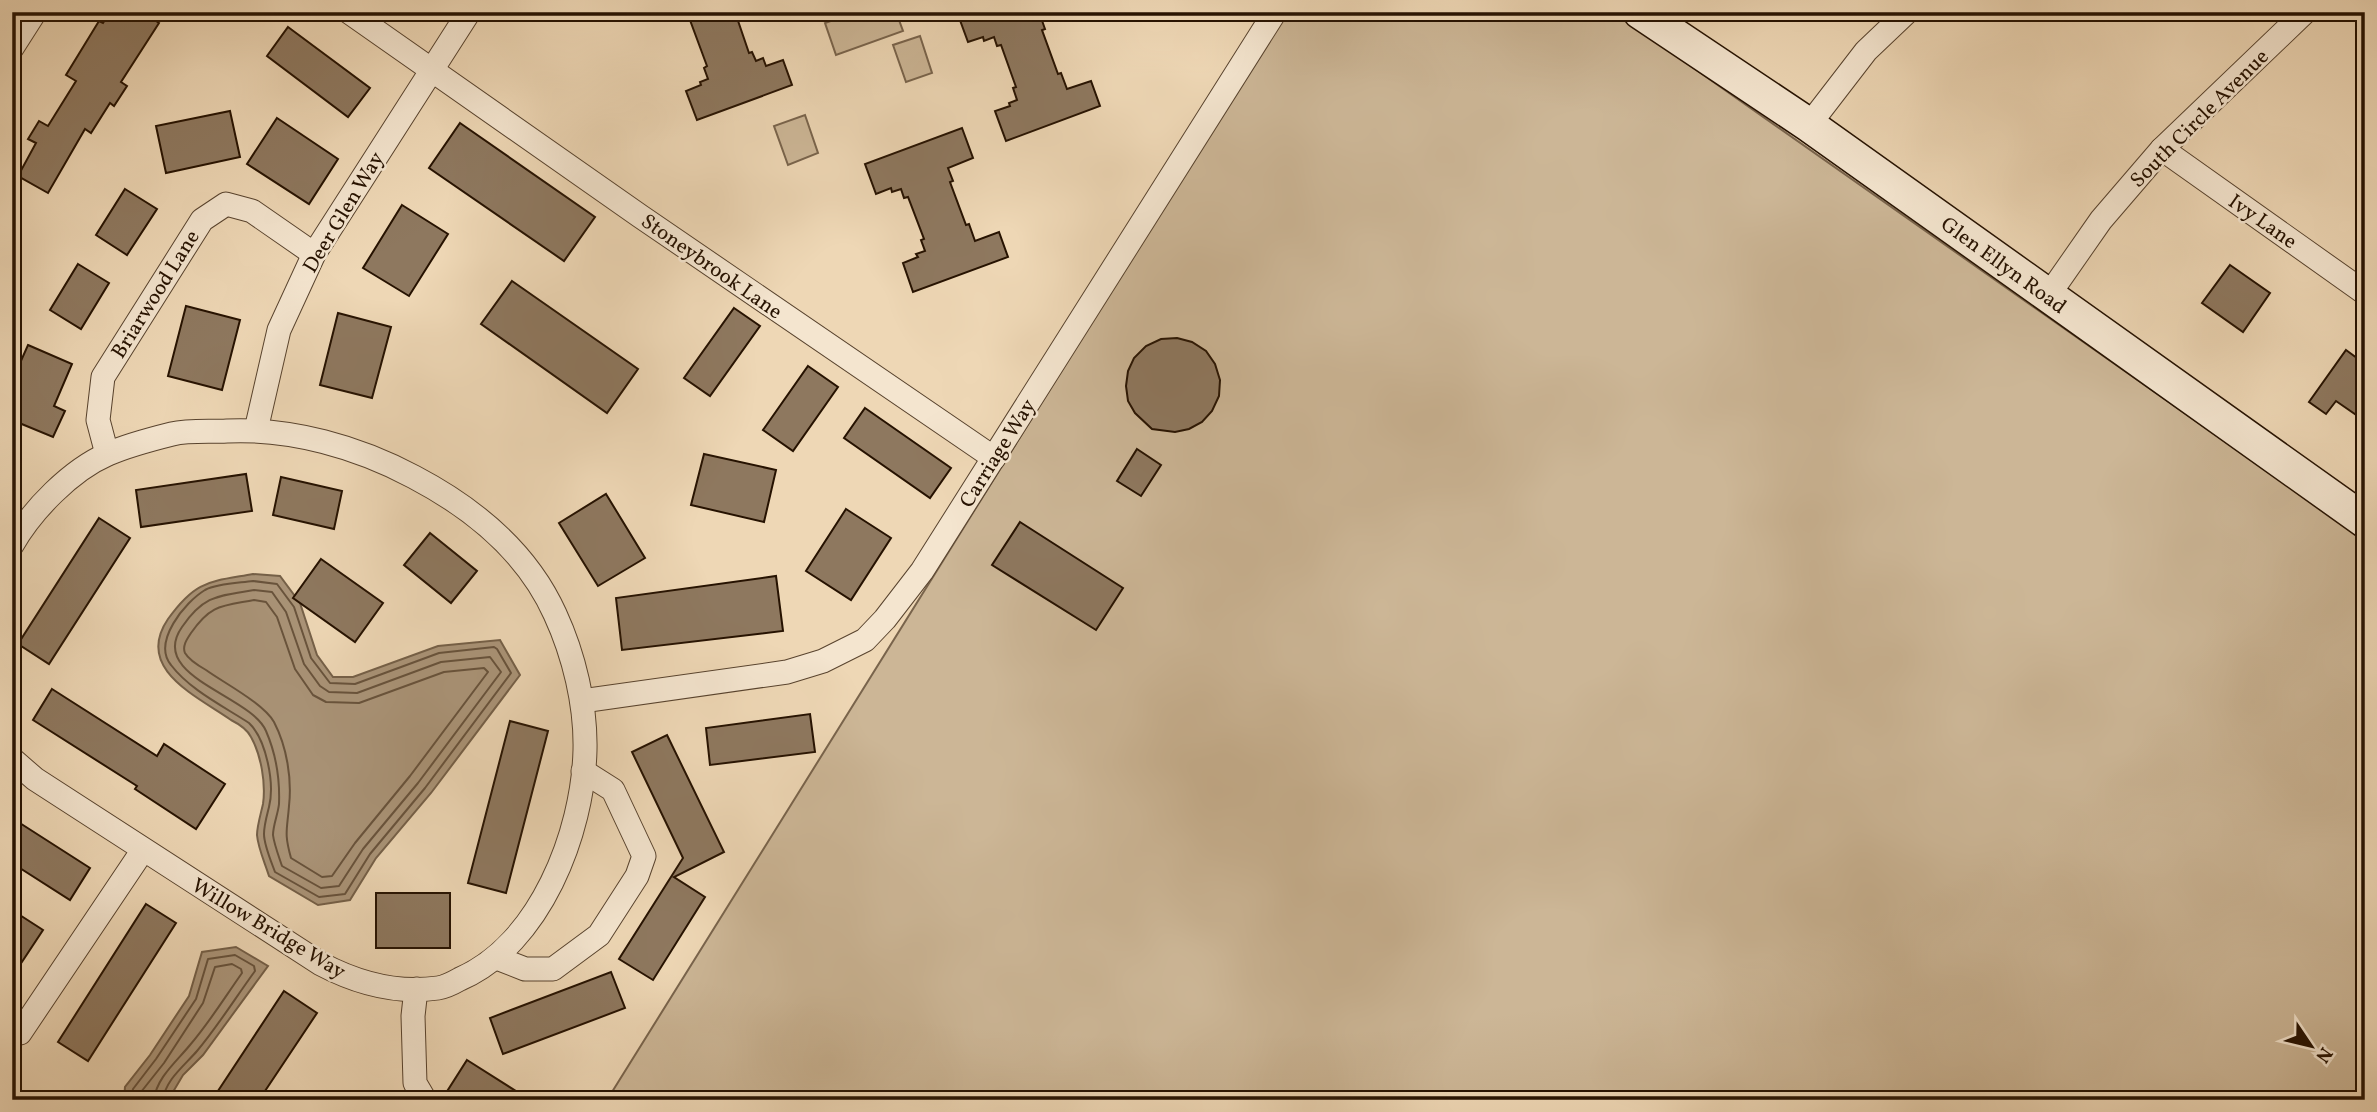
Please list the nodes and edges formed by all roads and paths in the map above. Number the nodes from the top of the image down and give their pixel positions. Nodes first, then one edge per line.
1 (34, 12) edge
2 (349, 12) edge
3 (469, 12) edge
4 (1275, 12) edge
5 (1640, 12) edge
6 (1907, 12) edge
7 (2305, 12) edge
8 (12, 48) edge
9 (432, 70) junction
10 (1809, 125) junction
11 (2162, 149) junction
12 (314, 254) junction
13 (2365, 293) edge
14 (2048, 296) junction
15 (256, 430) junction
16 (107, 454) junction
17 (993, 458) junction
18 (2365, 521) edge
19 (12, 545) edge
20 (582, 701) junction
21 (12, 759) edge
22 (583, 771) junction
23 (143, 850) junction
24 (497, 958) junction
25 (416, 989) junction
26 (20, 1034) dead end
27 (425, 1100) edge

1 - 8 street
2 - 9 street, Stoneybrook Lane
3 - 9 street, Deer Glen Way
4 - 17 street, Carriage Way
5 - 10 street, Glen Ellyn Road
6 - 10 street
7 - 11 street, South Circle Avenue
9 - 12 street, Deer Glen Way
9 - 17 street, Stoneybrook Lane
10 - 14 street, Glen Ellyn Road
11 - 13 street, Ivy Lane
11 - 14 street, South Circle Avenue
12 - 15 street, Deer Glen Way
12 - 16 street, Briarwood Lane
14 - 18 street, Glen Ellyn Road
15 - 16 street, Willow Bridge Way
15 - 20 street, Willow Bridge Way
16 - 19 street, Willow Bridge Way
17 - 20 street, Carriage Way
20 - 22 street, Willow Bridge Way
21 - 23 street, Willow Bridge Way
22 - 24 street, Willow Bridge Way
22 - 24 street
23 - 25 street, Willow Bridge Way
23 - 26 street
24 - 25 street, Willow Bridge Way
25 - 27 street

